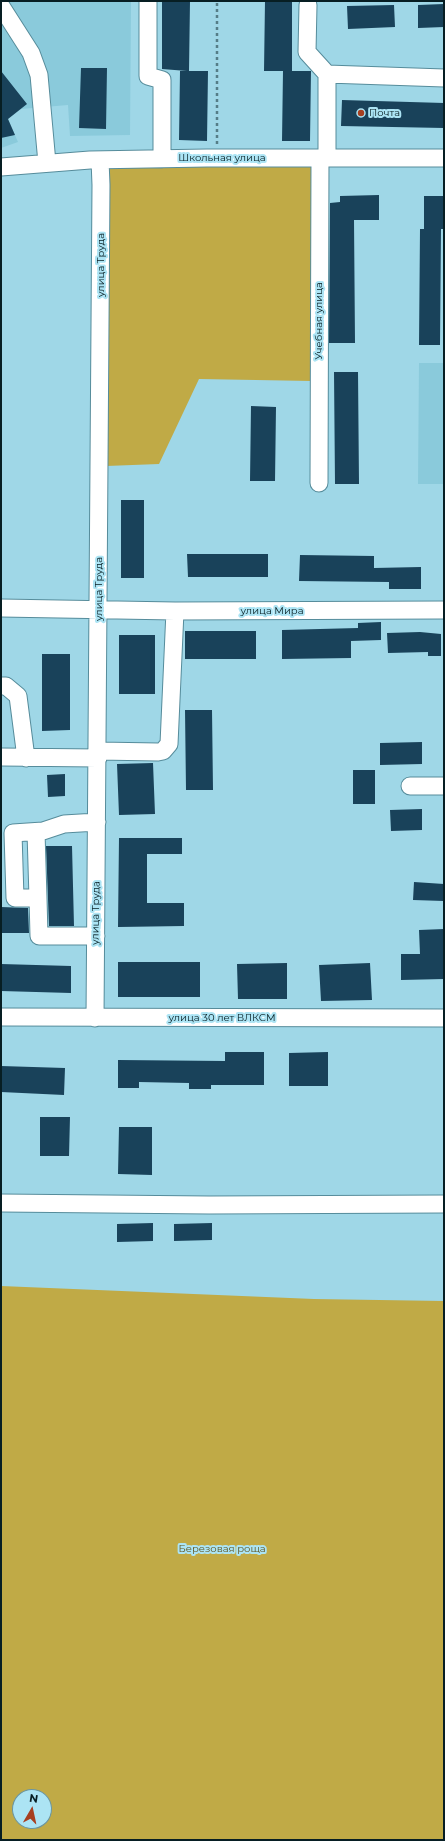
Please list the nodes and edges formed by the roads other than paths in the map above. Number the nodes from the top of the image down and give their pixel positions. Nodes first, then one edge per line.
1 (148, 2) edge
2 (308, 5) dead end
3 (1, 6) edge
4 (327, 74) junction
5 (444, 78) edge
6 (324, 158) junction
7 (444, 158) edge
8 (162, 159) junction
9 (100, 160) junction
10 (47, 163) junction
11 (1, 167) edge
12 (319, 483) dead end
13 (1, 608) edge
14 (99, 610) junction
15 (444, 610) edge
16 (175, 611) junction
17 (1, 686) edge
18 (98, 755) junction
19 (1, 758) edge
20 (26, 758) junction
21 (410, 786) dead end
22 (444, 786) edge
23 (97, 822) junction
24 (36, 832) junction
25 (38, 898) junction
26 (96, 936) junction
27 (1, 1017) edge
28 (95, 1018) junction
29 (444, 1018) edge
30 (1, 1203) edge
31 (444, 1204) edge

1 - 8 street
2 - 4 street
3 - 10 street
4 - 5 street
4 - 6 street, Учебная улица
6 - 7 street, Школьная улица
6 - 8 street, Школьная улица
6 - 12 street, Учебная улица
8 - 9 street, Школьная улица
9 - 10 street, Школьная улица
9 - 14 street, улица Труда
10 - 11 street, Школьная улица
13 - 14 street, улица Мира
14 - 16 street, улица Мира
14 - 18 street, улица Труда
15 - 16 street, улица Мира
16 - 18 street
17 - 20 street
18 - 20 street
18 - 23 street, улица Труда
19 - 20 street
21 - 22 street
23 - 24 street
23 - 26 street, улица Труда
24 - 25 street
24 - 25 street
25 - 26 street
26 - 28 street, улица Труда
27 - 28 street, улица 30 лет ВЛКСМ
28 - 29 street, улица 30 лет ВЛКСМ
30 - 31 street

